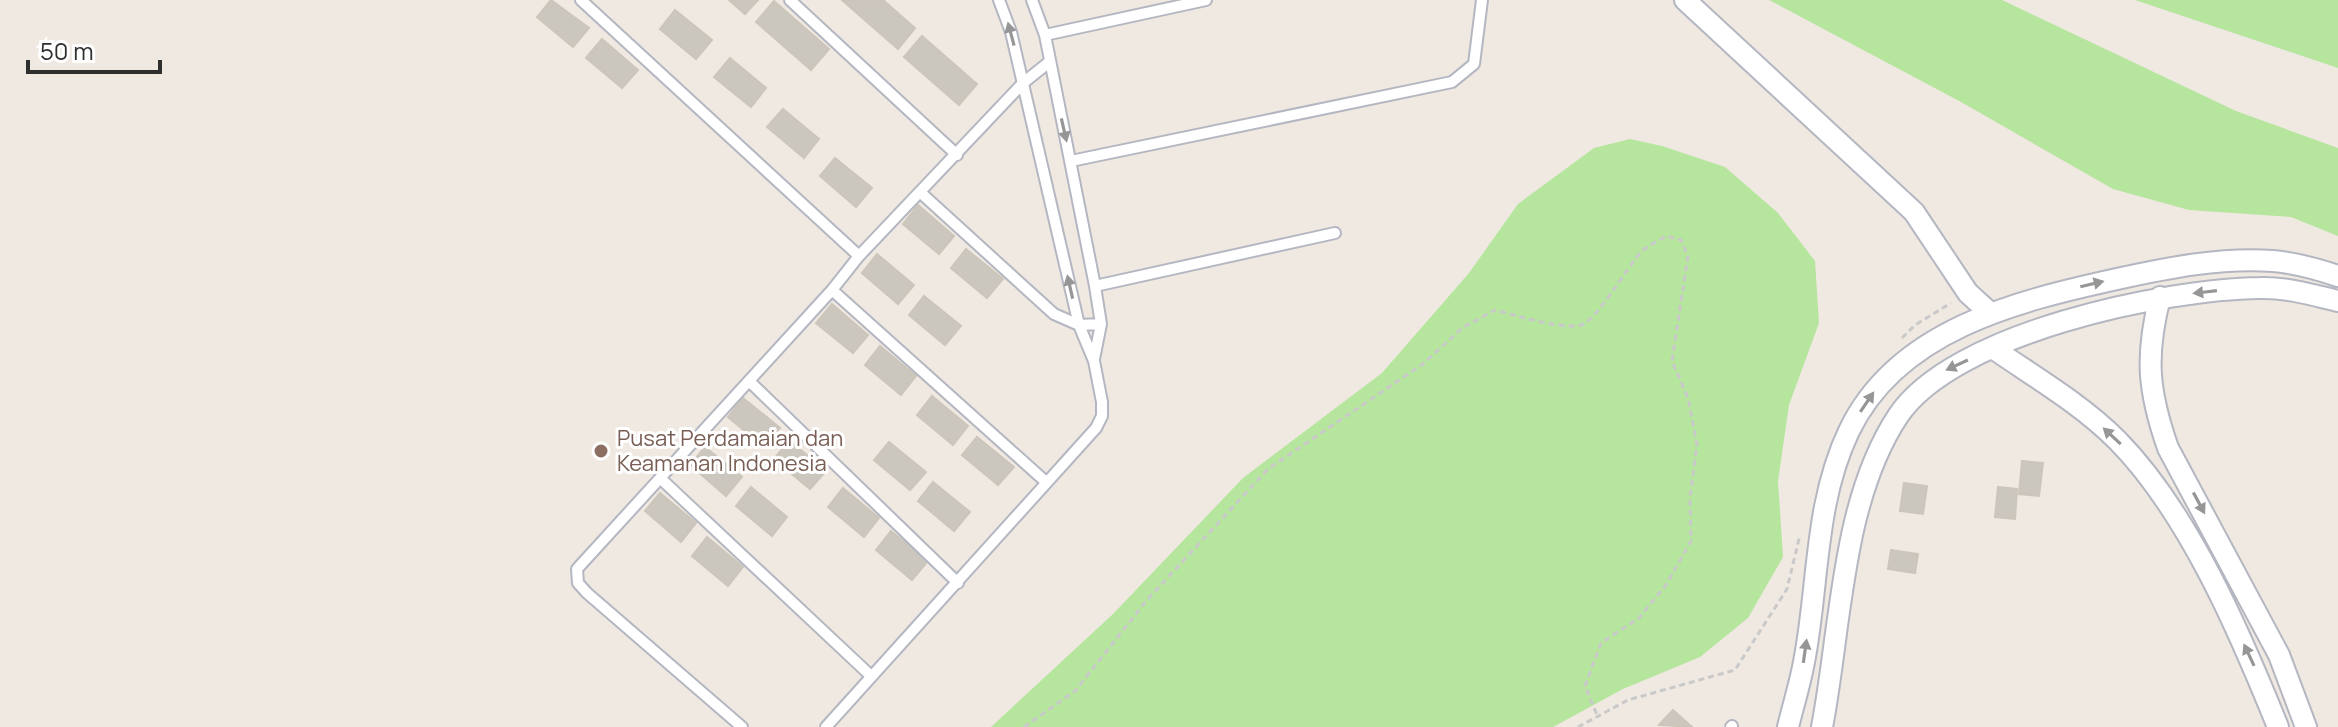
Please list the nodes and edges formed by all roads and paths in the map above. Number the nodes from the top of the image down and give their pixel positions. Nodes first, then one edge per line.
1 (581, 0) edge
2 (790, 0) edge
3 (999, 0) edge
4 (1032, 0) edge
5 (1206, 0) edge
6 (1482, 0) edge
7 (1685, 0) edge
8 (1045, 35) junction
9 (1048, 63) junction
10 (1023, 83) junction
11 (957, 155) junction
12 (1071, 161) junction
13 (921, 193) junction
14 (1335, 233) dead end
15 (859, 256) junction
16 (2254, 260) junction
17 (2338, 276) edge
18 (1095, 286) junction
19 (2255, 288) junction
20 (832, 290) junction
21 (1968, 293) junction
22 (2160, 297) junction
23 (2338, 301) edge
24 (1990, 313) junction
25 (1101, 324) junction
26 (1079, 325) junction
27 (1895, 347) dead end
28 (1994, 349) junction
29 (1094, 361) junction
30 (749, 381) junction
31 (660, 478) junction
32 (1046, 482) junction
33 (1802, 529) dead end
34 (958, 583) junction
35 (870, 675) junction
36 (1597, 715) junction
37 (742, 727) edge
38 (826, 727) edge
39 (1024, 727) edge
40 (1578, 727) edge
41 (1788, 727) edge
42 (1822, 727) edge
43 (2278, 727) edge
44 (2306, 727) edge

1 - 15 lane
2 - 11 lane
10 -> 3 lane
4 - 8 lane
5 - 8 lane
6 - 12 lane
7 - 21 street
8 - 9 lane
9 - 10 lane
9 -> 12 lane
10 - 11 lane
26 -> 10 lane
11 - 13 lane
12 - 18 lane
13 - 15 lane
13 - 26 lane
14 - 18 lane
15 - 20 lane
16 - 17 street
16 - 19 street
24 -> 16 street
18 - 25 lane
19 -> 22 street
19 - 23 street
20 - 30 lane
20 - 32 lane
21 - 24 street
21 - 27 path
22 - 28 street
22 -> 44 street
41 -> 24 street
25 - 26 lane
25 - 29 lane
26 - 29 lane
28 -> 42 street
43 -> 28 street
29 - 32 lane
30 - 31 lane
30 - 34 lane
31 - 35 lane
31 - 37 lane
32 - 34 lane
33 - 36 path
34 - 35 lane
35 - 38 lane
36 - 39 path
36 - 40 path

